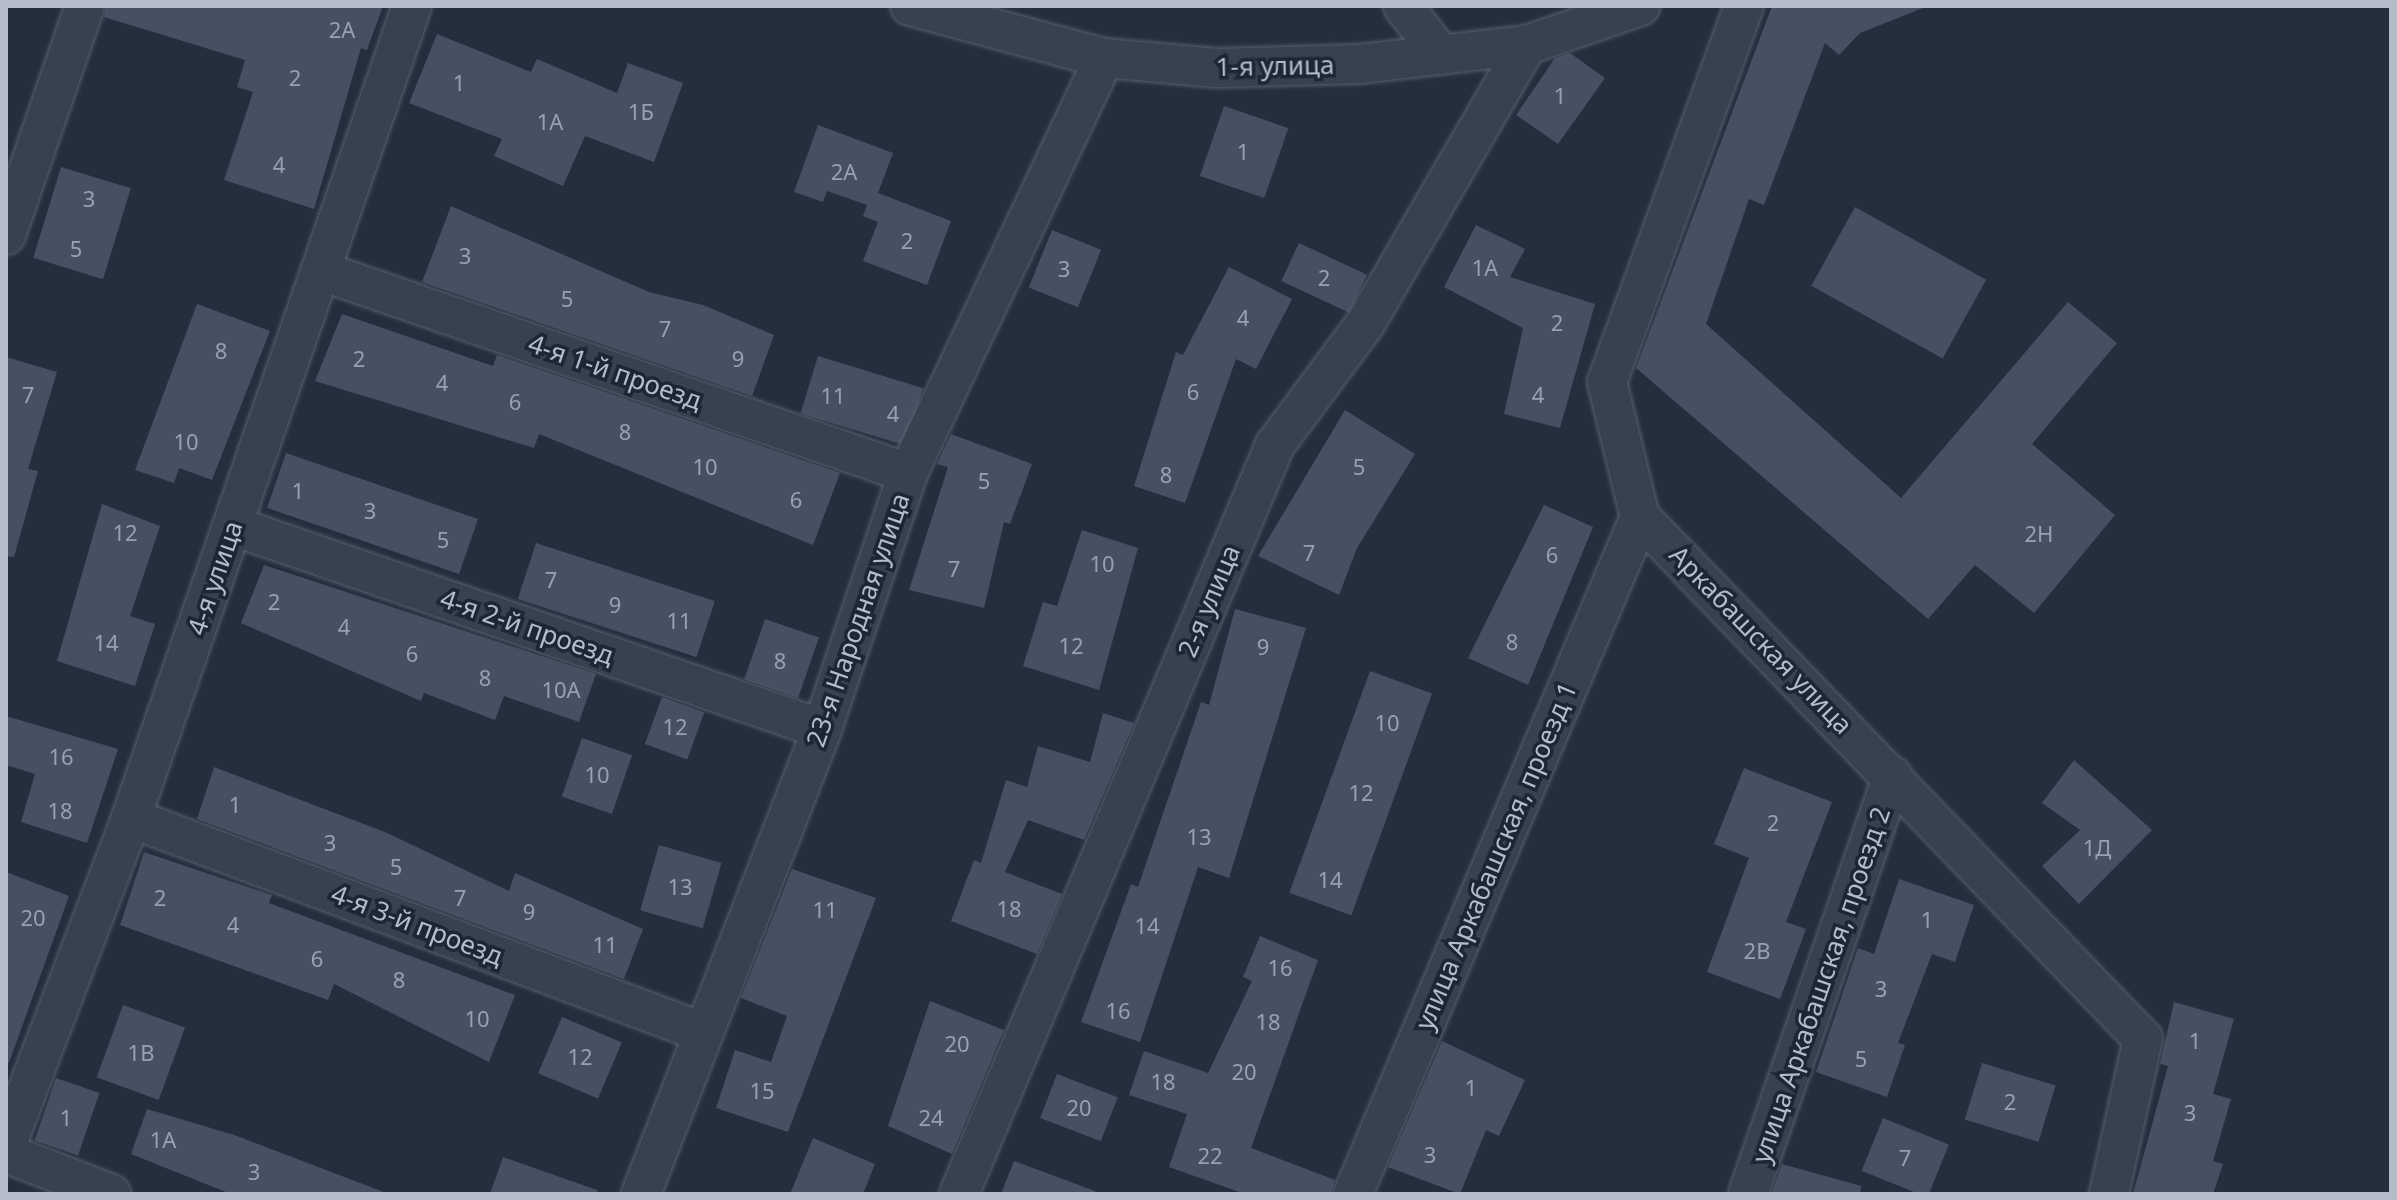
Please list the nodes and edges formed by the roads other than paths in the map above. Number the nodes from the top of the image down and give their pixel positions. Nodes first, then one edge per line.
1 (85, 6) edge
2 (412, 6) edge
3 (910, 6) edge
4 (1403, 6) edge
5 (1640, 6) edge
6 (1744, 6) edge
7 (1527, 45) junction
8 (1441, 55) junction
9 (1104, 58) junction
10 (6, 235) edge
11 (321, 271) junction
12 (908, 473) junction
13 (1640, 517) junction
14 (233, 526) junction
15 (822, 729) junction
16 (1893, 776) junction
17 (131, 818) junction
18 (702, 1032) junction
19 (6, 1146) edge
20 (6, 1153) edge
21 (111, 1194) edge
22 (641, 1194) edge
23 (959, 1194) edge
24 (1353, 1194) edge
25 (1748, 1194) edge
26 (2109, 1194) edge

1 - 10 street
2 - 11 street, 4-я улица
3 - 9 street, 1-я улица
4 - 8 street
5 - 7 street, 1-я улица
6 - 13 street
7 - 8 street, 1-я улица
7 - 23 street, 2-я улица
8 - 9 street, 1-я улица
9 - 12 street, 23-я Народная улица
11 - 12 street, 4-я 1-й проезд
11 - 14 street, 4-я улица
12 - 15 street, 23-я Народная улица
13 - 16 street, Аркабашская улица
13 - 24 street, улица Аркабашская, проезд 1
14 - 15 street, 4-я 2-й проезд
14 - 17 street, 4-я улица
15 - 18 street, 23-я Народная улица
16 - 25 street, улица Аркабашская, проезд 2
16 - 26 street, Аркабашская улица
17 - 18 street, 4-я 3-й проезд
17 - 19 street, 4-я улица
18 - 22 street, 23-я Народная улица
20 - 21 street

